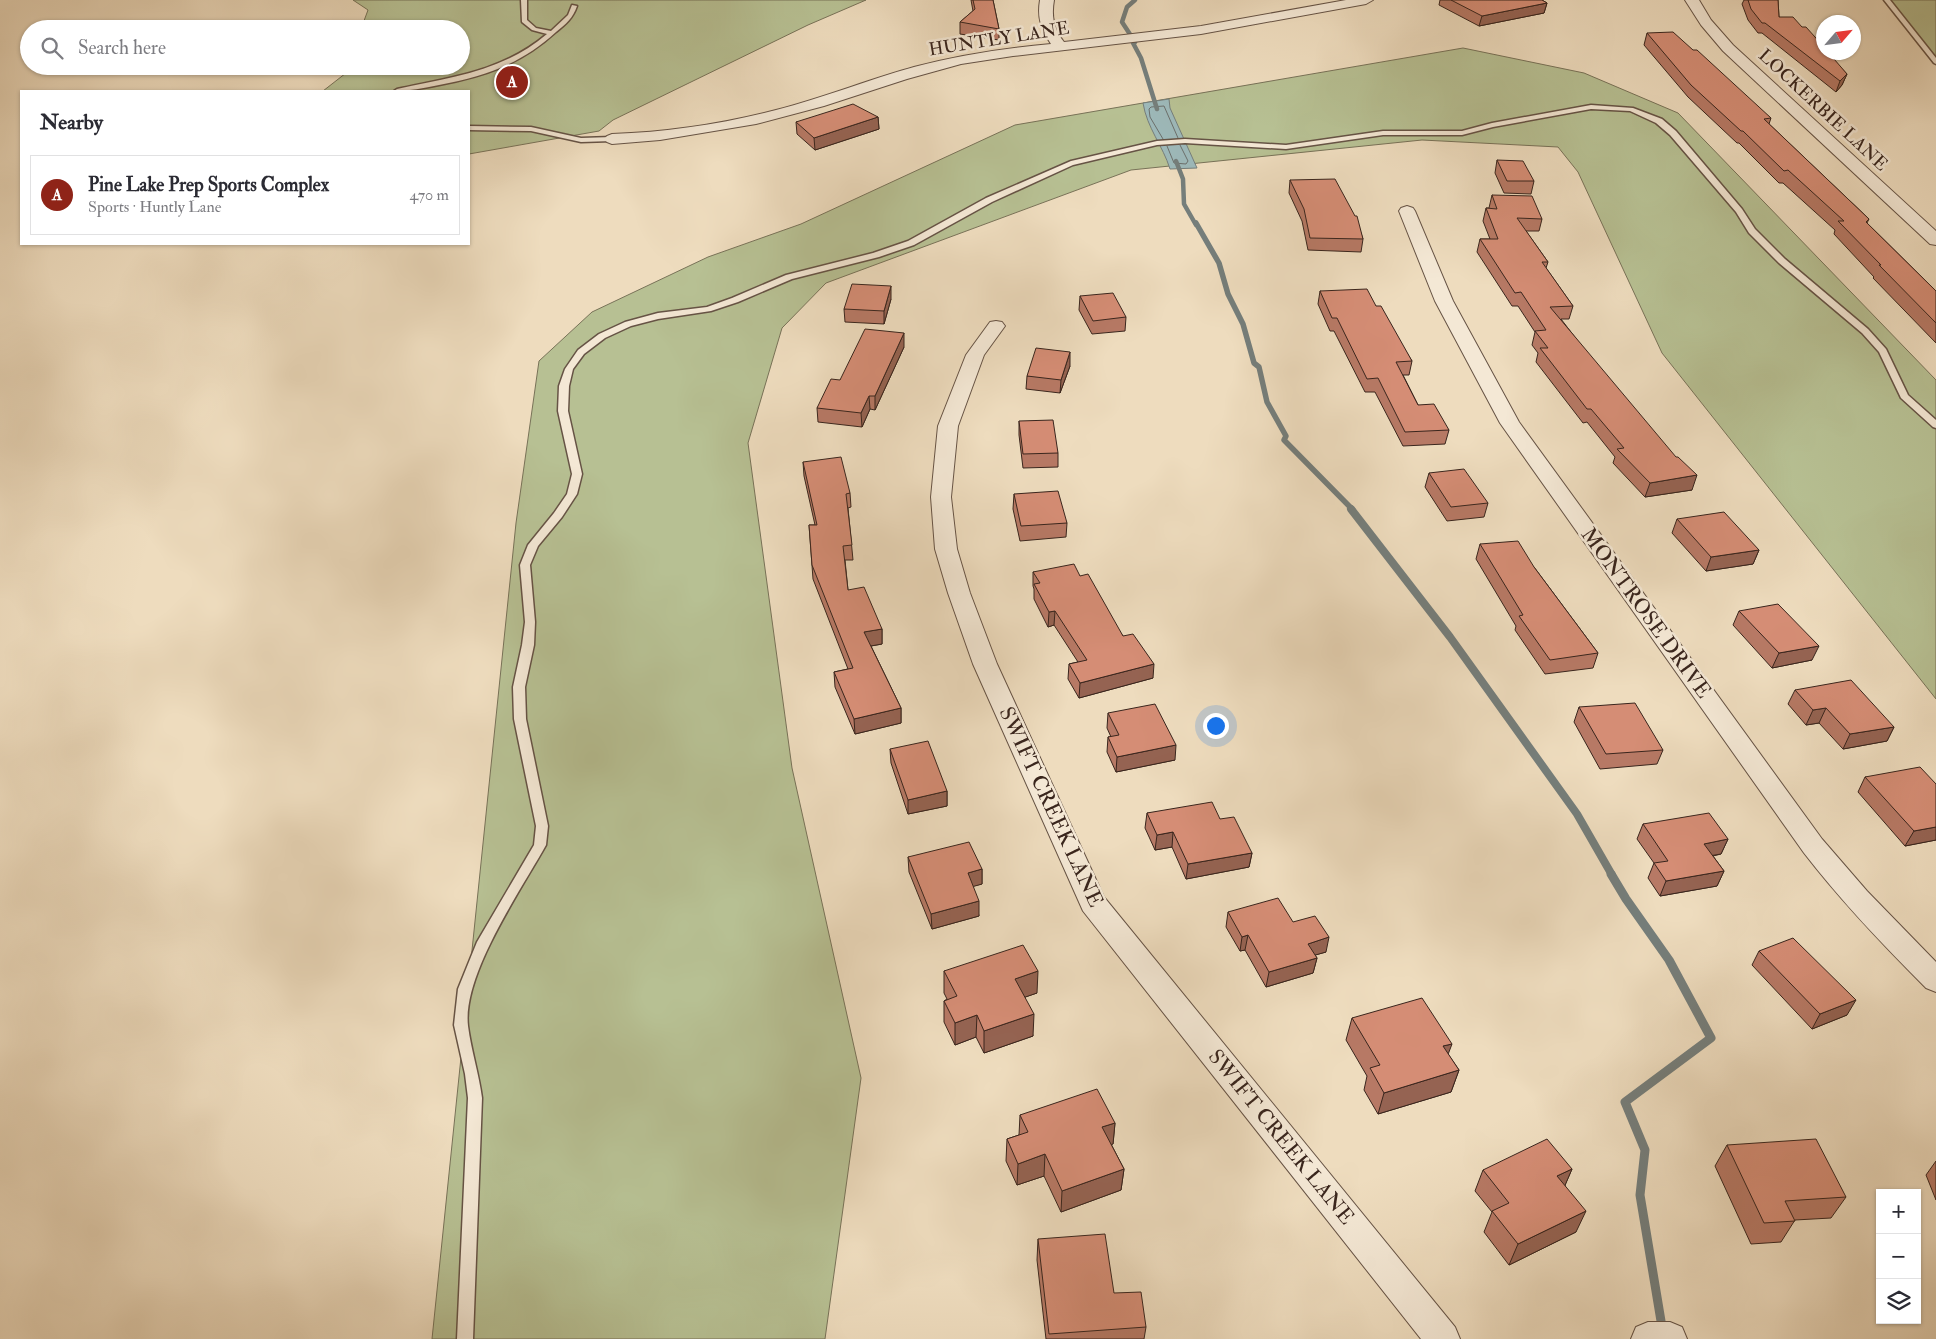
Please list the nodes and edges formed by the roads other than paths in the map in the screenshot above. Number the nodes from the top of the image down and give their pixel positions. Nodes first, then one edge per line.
1 (524, 0) edge
2 (1047, 0) edge
3 (1366, 0) edge
4 (1692, 0) edge
5 (1887, 0) edge
6 (574, 6) dead end
7 (551, 33) junction
8 (1061, 47) junction
9 (1936, 62) edge
10 (402, 90) edge
11 (470, 128) edge
12 (612, 139) joint
13 (1408, 211) dead end
14 (1936, 240) edge
15 (996, 326) dead end
16 (1936, 425) edge
17 (1936, 980) edge
18 (464, 1339) edge
19 (1443, 1339) edge
20 (1648, 1339) edge
21 (1670, 1339) edge

1 - 7 lane
2 - 8 street
3 - 8 street, HUNTLY LANE
4 - 14 street, LOCKERBIE LANE
5 - 9 lane
6 - 7 lane
7 - 10 lane
8 - 12 street, HUNTLY LANE
11 - 12 lane
13 - 17 street, MONTROSE DRIVE
15 - 19 street, SWIFT CREEK LANE
16 - 18 lane
20 - 21 street

